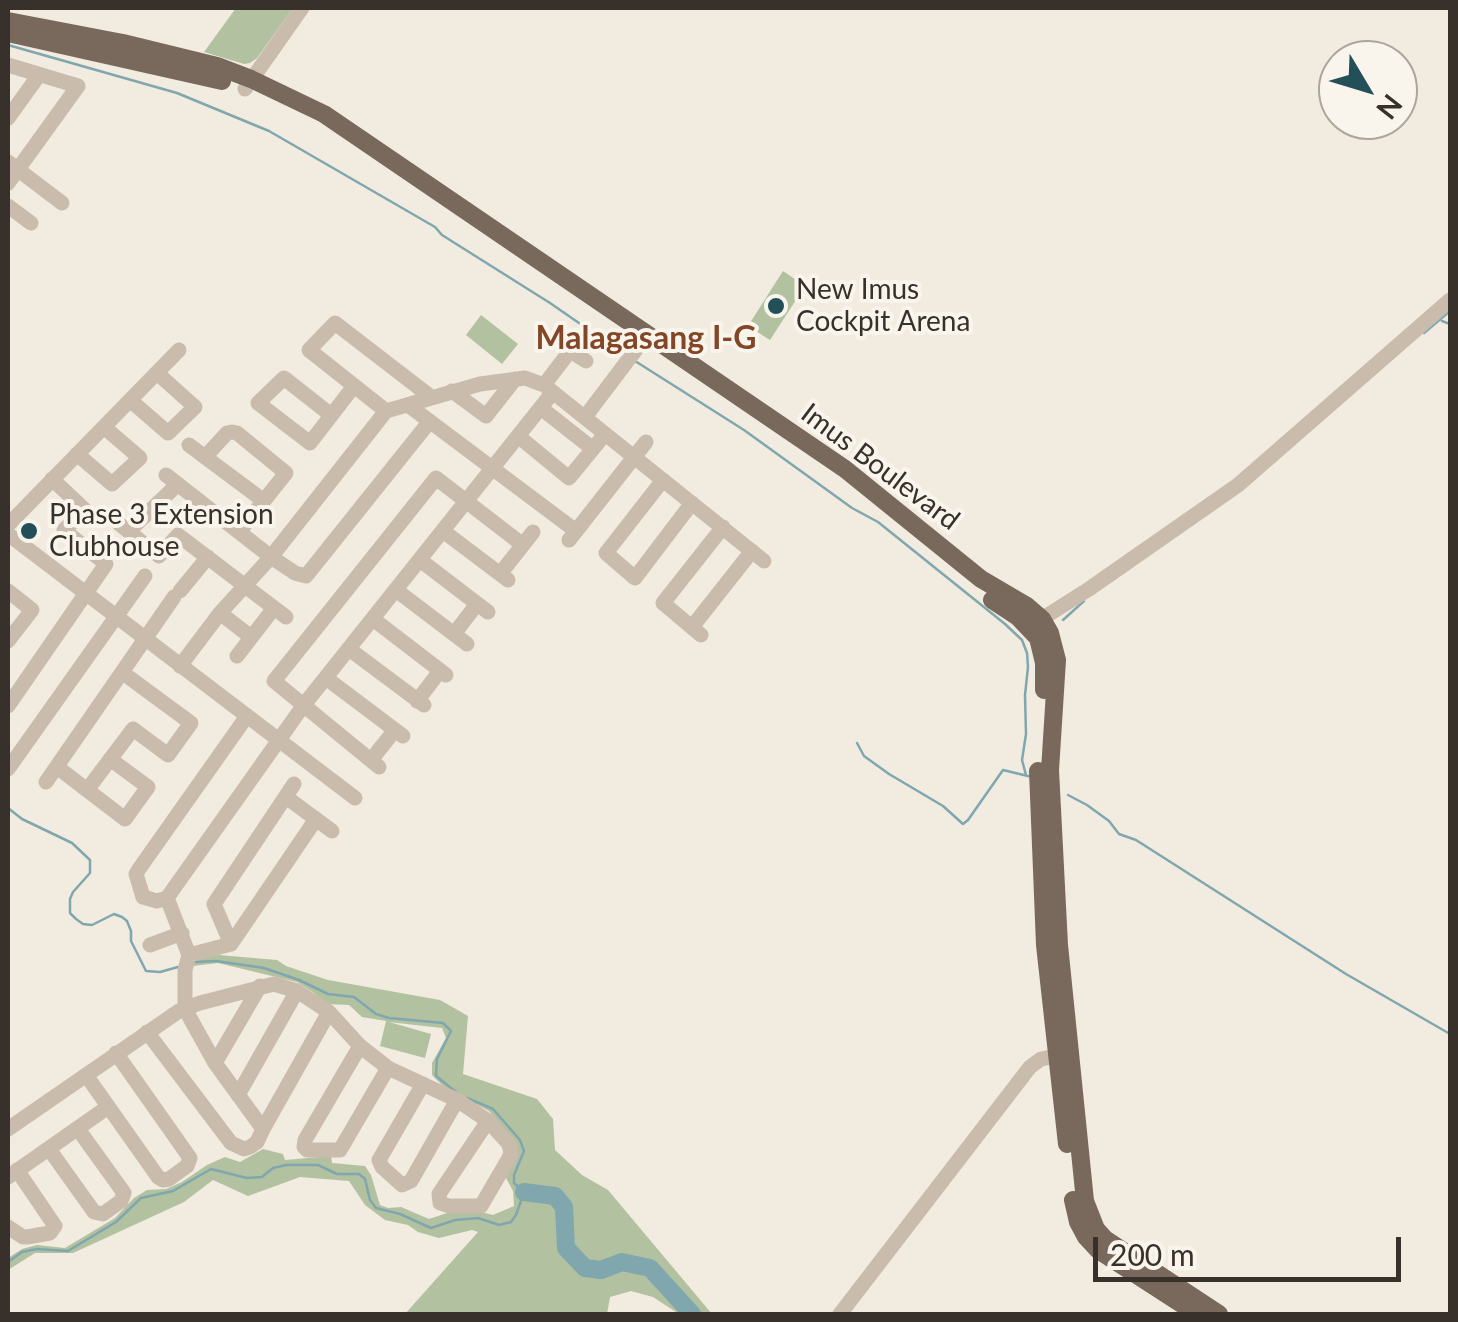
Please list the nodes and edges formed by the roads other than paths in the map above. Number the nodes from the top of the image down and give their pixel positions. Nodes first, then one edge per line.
1 (302, 8) edge
2 (8, 21) edge
3 (8, 33) edge
4 (8, 66) edge
5 (39, 75) junction
6 (248, 84) junction
7 (8, 118) edge
8 (11, 172) edge
9 (62, 202) dead end
10 (8, 206) edge
11 (31, 223) dead end
12 (1450, 300) edge
13 (643, 340) junction
14 (179, 350) dead end
15 (586, 361) dead end
16 (156, 373) junction
17 (515, 379) junction
18 (354, 386) junction
19 (549, 388) junction
20 (452, 391) junction
21 (431, 397) junction
22 (130, 400) junction
23 (408, 405) junction
24 (541, 408) junction
25 (386, 411) junction
26 (331, 415) junction
27 (585, 417) junction
28 (430, 422) junction
29 (104, 426) junction
30 (606, 434) junction
31 (518, 436) junction
32 (646, 442) dead end
33 (189, 445) dead end
34 (593, 449) junction
35 (77, 454) junction
36 (205, 457) junction
37 (634, 457) junction
38 (493, 468) junction
39 (52, 479) junction
40 (664, 480) junction
41 (467, 501) junction
42 (264, 502) junction
43 (692, 503) junction
44 (8, 525) edge
45 (722, 528) junction
46 (443, 531) junction
47 (239, 532) junction
48 (8, 534) edge
49 (271, 556) junction
50 (208, 558) junction
51 (420, 560) junction
52 (145, 576) dead end
53 (245, 586) junction
54 (396, 590) junction
55 (8, 591) edge
56 (86, 594) junction
57 (220, 613) junction
58 (117, 618) junction
59 (373, 619) junction
60 (1035, 623) junction
61 (251, 637) junction
62 (8, 640) edge
63 (146, 640) junction
64 (349, 649) junction
65 (236, 656) dead end
66 (180, 666) junction
67 (123, 673) junction
68 (326, 678) junction
69 (8, 706) edge
70 (303, 706) junction
71 (247, 716) junction
72 (278, 740) junction
73 (110, 759) junction
74 (56, 768) junction
75 (8, 769) edge
76 (46, 782) dead end
77 (86, 790) junction
78 (355, 798) dead end
79 (316, 819) junction
80 (332, 831) dead end
81 (295, 849) junction
82 (311, 860) dead end
83 (276, 877) junction
84 (290, 888) dead end
85 (167, 898) junction
86 (182, 933) junction
87 (231, 944) junction
88 (150, 945) dead end
89 (187, 962) junction
90 (260, 986) junction
91 (298, 991) junction
92 (185, 1009) junction
93 (329, 1012) junction
94 (147, 1032) junction
95 (360, 1046) junction
96 (116, 1053) junction
97 (1063, 1054) junction
98 (215, 1063) junction
99 (388, 1068) junction
100 (86, 1075) junction
101 (423, 1084) junction
102 (238, 1095) junction
103 (457, 1100) junction
104 (108, 1107) junction
105 (488, 1121) junction
106 (263, 1128) junction
107 (8, 1129) edge
108 (78, 1129) junction
109 (49, 1150) junction
110 (12, 1174) edge
111 (8, 1227) edge
112 (840, 1314) edge
113 (1196, 1314) edge
114 (1219, 1314) edge

1 - 6 street
2 - 6 main road, Imus Boulevard
3 - 6 main road, Imus Boulevard
4 - 5 street
5 - 7 street
5 - 8 street
6 - 13 main road, Imus Boulevard
8 - 9 street
10 - 11 street
12 - 60 street
13 - 27 street
13 - 60 main road, Imus Boulevard
14 - 16 street
15 - 19 street
16 - 22 street
16 - 22 street
17 - 19 street
17 - 20 street
17 - 20 street
18 - 21 street
18 - 25 street
18 - 26 street
19 - 24 street
19 - 27 street
20 - 21 street
21 - 23 street
22 - 29 street
23 - 25 street
23 - 28 street
24 - 31 street
24 - 34 street
25 - 49 street
26 - 26 street
27 - 30 street
28 - 38 street
28 - 49 street
29 - 35 street
29 - 35 street
30 - 34 street
30 - 37 street
31 - 34 street
31 - 38 street
32 - 37 street
33 - 36 street
35 - 39 street
36 - 42 street
36 - 42 street
37 - 38 street
37 - 40 street
38 - 41 street
39 - 44 street
39 - 56 street
40 - 43 street
40 - 43 street
41 - 46 street
41 - 46 street
41 - 70 street
42 - 47 street
43 - 45 street
45 - 45 street
46 - 51 street
47 - 49 street
47 - 50 street
48 - 56 street
49 - 53 street
50 - 53 street
50 - 63 street
51 - 54 street
51 - 54 street
52 - 58 street
53 - 57 street
53 - 61 street
54 - 59 street
55 - 62 street
56 - 58 street
56 - 69 street
57 - 61 street
57 - 66 street
58 - 63 street
58 - 75 street
59 - 64 street
59 - 64 street
60 - 97 main road
61 - 65 street
63 - 66 street
63 - 67 street
64 - 68 street
66 - 71 street
67 - 73 street
67 - 74 street
68 - 70 street
68 - 70 street
70 - 72 street
71 - 72 street
71 - 85 street
72 - 78 street
72 - 85 street
73 - 77 street
73 - 77 street
74 - 76 street
74 - 77 street
79 - 80 street
79 - 81 street
79 - 87 street
81 - 82 street
81 - 83 street
83 - 84 street
83 - 87 street
85 - 86 street
86 - 88 street
86 - 89 street
87 - 89 street
89 - 92 street
90 - 91 street
90 - 92 street
90 - 98 street
91 - 93 street
91 - 102 street
92 - 94 street
92 - 98 street
93 - 95 street
93 - 106 street
94 - 96 street
94 - 106 street
95 - 99 street
95 - 99 street
96 - 100 street
96 - 104 street
97 - 112 street
97 - 113 main road
97 - 114 main road
98 - 102 street
99 - 101 street
100 - 104 street
100 - 107 street
101 - 103 street
101 - 103 street
102 - 106 street
103 - 105 street
104 - 108 street
105 - 105 street
108 - 109 street
108 - 109 street
109 - 110 street
110 - 111 street

